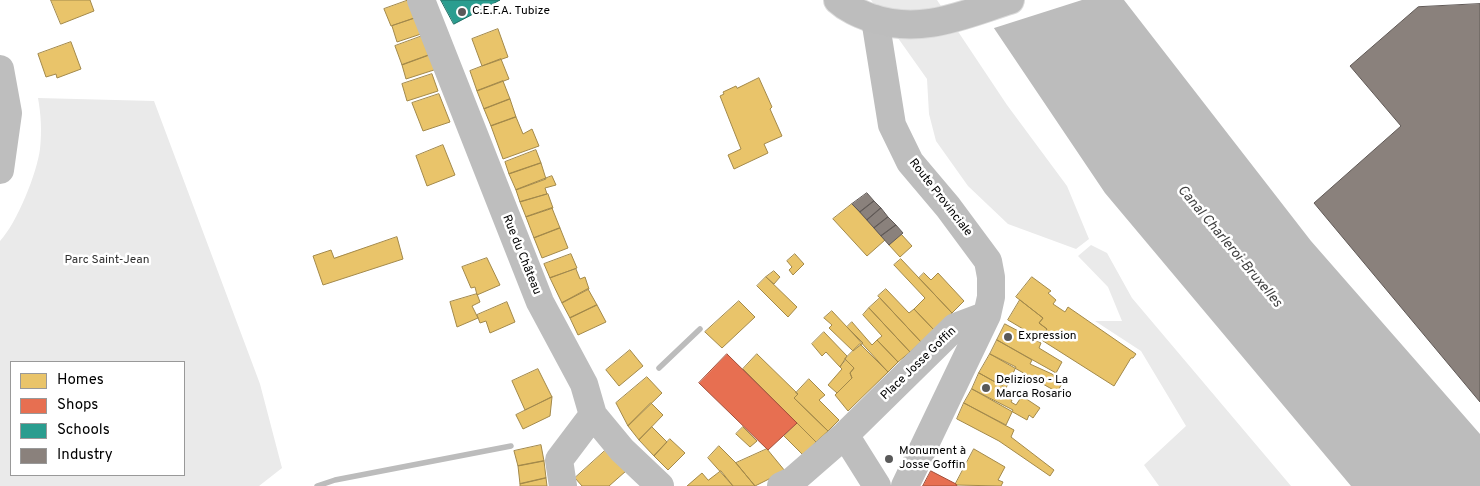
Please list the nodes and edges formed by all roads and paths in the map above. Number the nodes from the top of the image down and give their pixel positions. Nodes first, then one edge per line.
1 (421, 0) edge
2 (838, 0) edge
3 (1010, 0) edge
4 (875, 19) junction
5 (0, 70) edge
6 (0, 170) edge
7 (987, 315) junction
8 (593, 414) junction
9 (845, 436) junction
10 (563, 486) edge
11 (660, 486) edge
12 (781, 486) edge
13 (877, 486) edge
14 (905, 486) edge

1 - 8 street, Rue du Château
2 - 4 main road
3 - 4 main road
4 - 7 street, Route Provinciale
5 - 6 street
7 - 9 street, Place Josse Goffin
7 - 14 street, Place Josse Goffin
8 - 10 street
8 - 11 street, Rue du Château
9 - 12 street, Place Josse Goffin
9 - 13 street

